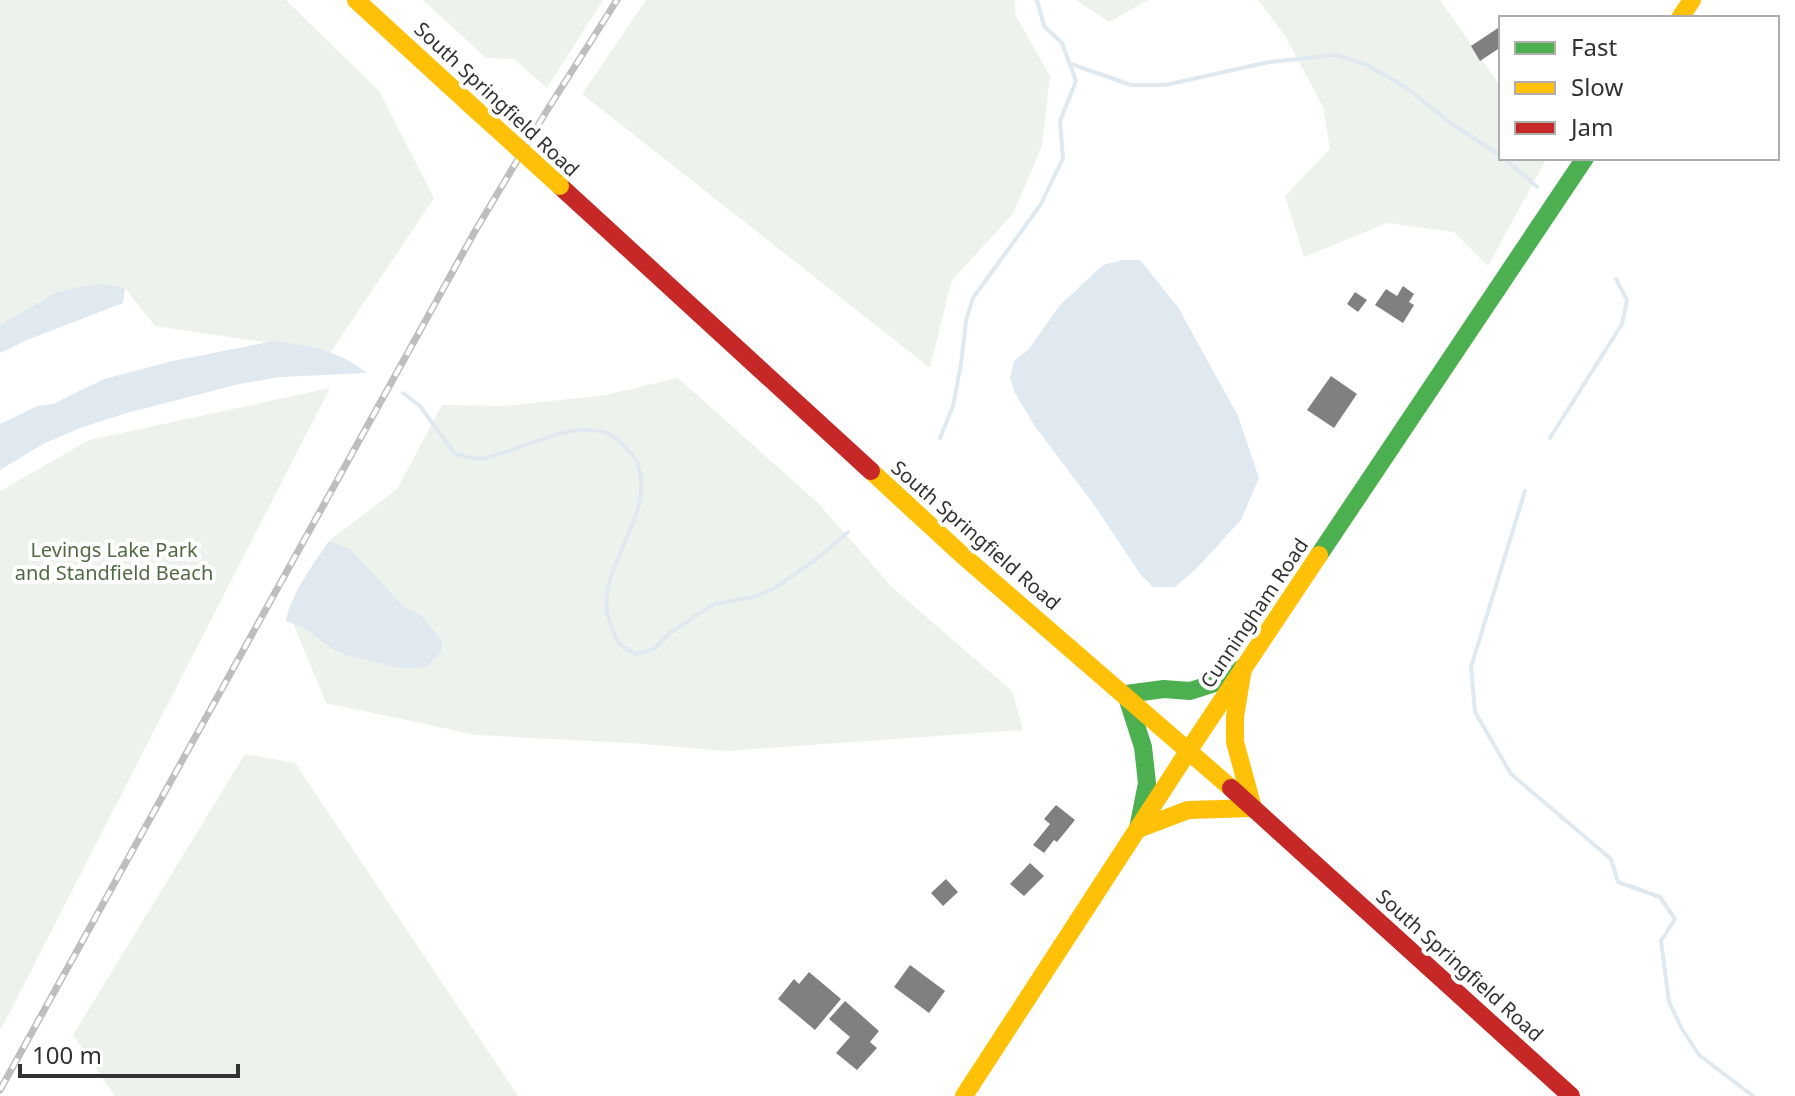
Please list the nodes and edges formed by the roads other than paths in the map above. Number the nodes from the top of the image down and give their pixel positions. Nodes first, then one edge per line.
1 (356, 0) edge
2 (1584, 160) edge
3 (1243, 668) junction
4 (1126, 694) junction
5 (1189, 750) junction
6 (1253, 808) junction
7 (1138, 829) junction
8 (964, 1096) edge
9 (1571, 1096) edge

1 - 4 main road, South Springfield Road, bridge
2 - 3 main road, Cunningham Road
3 - 4 main road
3 - 5 main road, Cunningham Road
3 - 6 main road
4 - 5 main road, South Springfield Road
4 - 7 main road
5 - 6 main road, South Springfield Road
5 - 7 main road, Cunningham Road
6 - 7 main road
6 - 9 main road, South Springfield Road
7 - 8 main road, Cunningham Road

